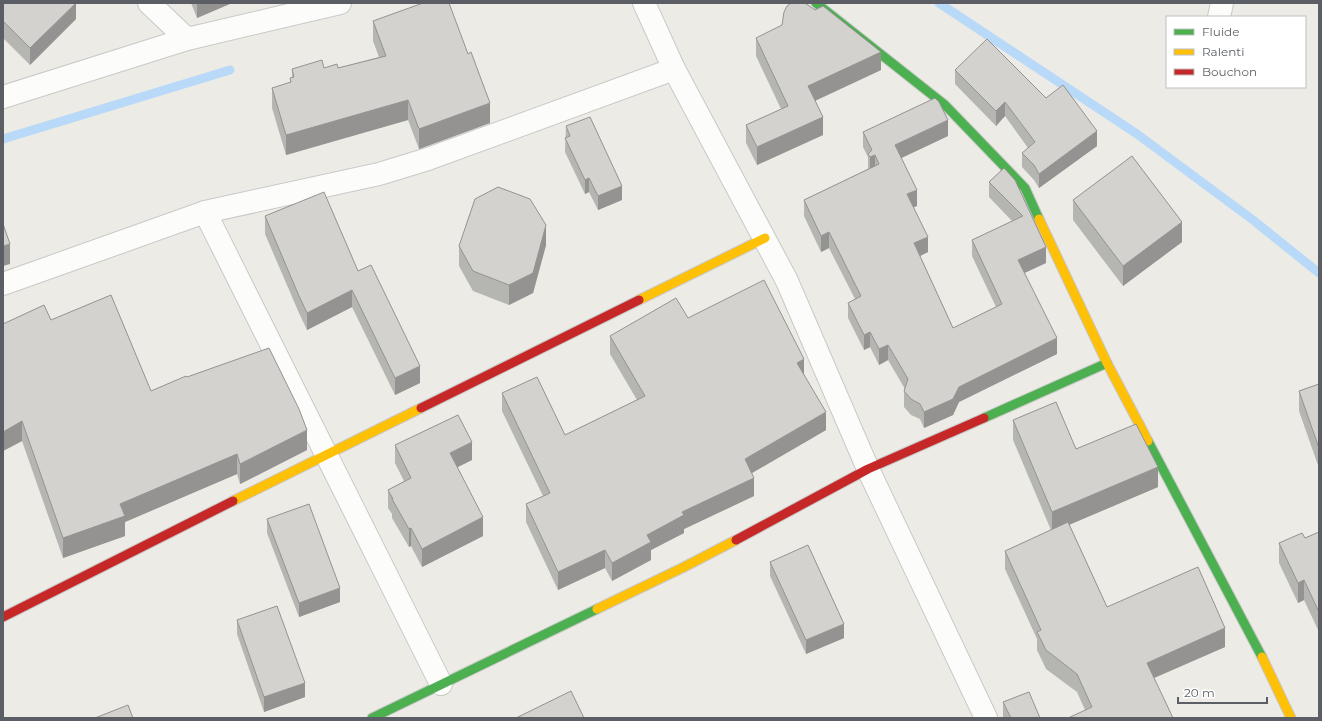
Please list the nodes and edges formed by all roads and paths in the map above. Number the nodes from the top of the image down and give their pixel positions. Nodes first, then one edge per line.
1 (149, 3) edge
2 (340, 3) edge
3 (644, 3) edge
4 (816, 3) edge
5 (1222, 3) edge
6 (1219, 16) edge
7 (188, 39) junction
8 (674, 69) junction
9 (3, 98) edge
10 (205, 212) junction
11 (766, 238) junction
12 (3, 284) edge
13 (1107, 364) junction
14 (326, 455) junction
15 (868, 469) junction
16 (3, 617) edge
17 (441, 684) junction
18 (372, 718) edge
19 (986, 718) edge
20 (1291, 718) edge

1 - 7 street
2 - 7 street
3 - 8 street
4 - 13 street
5 - 6 street
7 - 9 street
8 - 10 street
8 - 11 street
10 - 12 street
10 - 14 street
11 - 14 street
11 - 15 street
13 - 15 street
13 - 20 street
14 - 16 street
14 - 17 street
15 - 17 street
15 - 19 street
17 - 18 street

